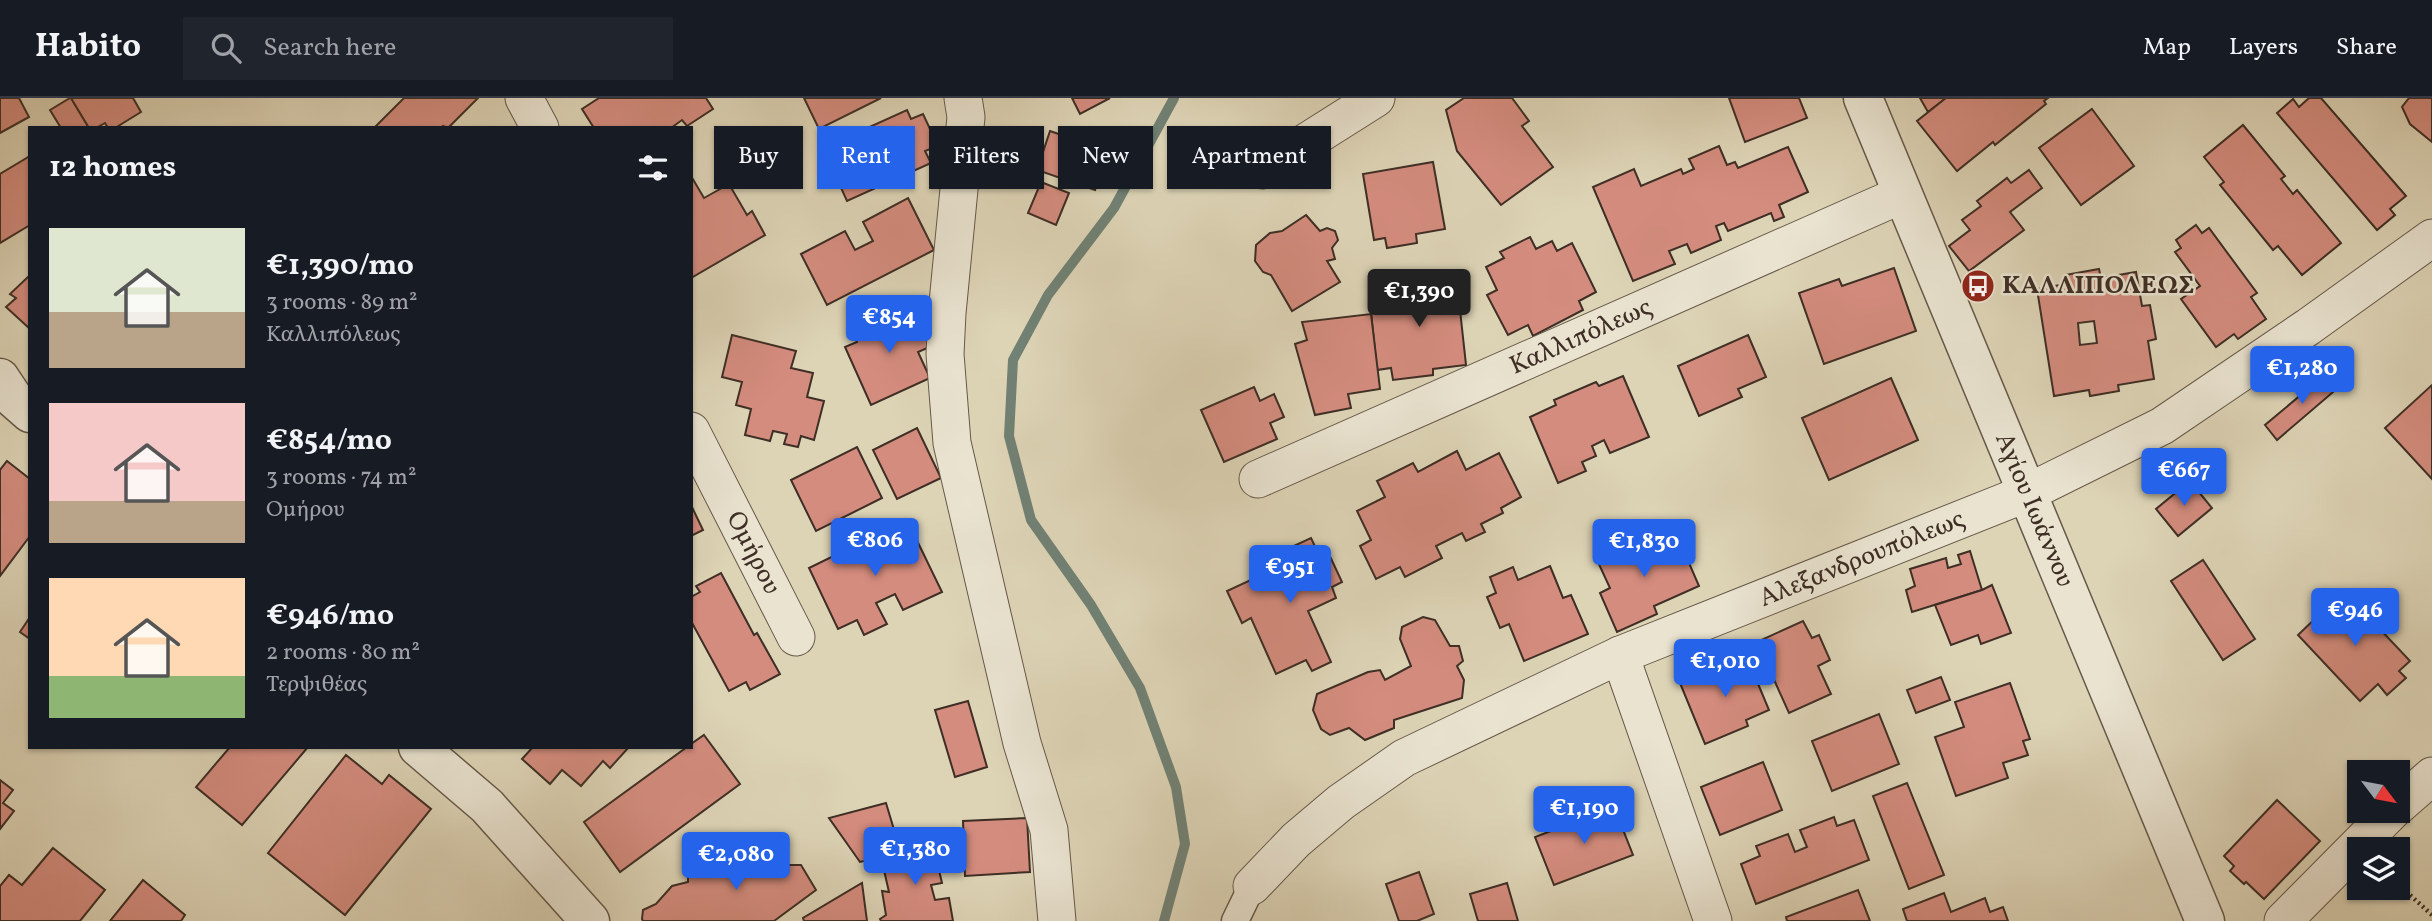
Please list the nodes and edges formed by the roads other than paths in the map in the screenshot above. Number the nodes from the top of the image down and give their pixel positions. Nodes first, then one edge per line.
1 (524, 98) edge
2 (963, 98) edge
3 (1376, 98) edge
4 (1863, 98) edge
5 (539, 126) edge
6 (1331, 126) edge
7 (1903, 194) junction
8 (2432, 238) edge
9 (693, 435) edge
10 (1258, 479) dead end
11 (2027, 493) junction
12 (796, 637) dead end
13 (1620, 655) junction
14 (420, 749) edge
15 (2432, 776) edge
16 (2410, 796) edge
17 (2380, 823) edge
18 (1252, 886) joint
19 (590, 921) edge
20 (1057, 921) edge
21 (1235, 921) edge
22 (1713, 921) edge
23 (2206, 921) edge
24 (2283, 921) edge

1 - 5 street
2 - 20 street
3 - 6 street
4 - 7 street, Αγίου Ιωάννου
7 - 10 street, Καλλιπόλεως
7 - 11 street, Αγίου Ιωάννου
8 - 11 street, Αλεξανδρουπόλεως
9 - 12 street, Ομήρου
11 - 13 street, Αλεξανδρουπόλεως
11 - 23 street, Αγίου Ιωάννου
13 - 18 street, Αλεξανδρουπόλεως
13 - 22 street
14 - 19 street
15 - 16 street
17 - 24 street
18 - 21 street

